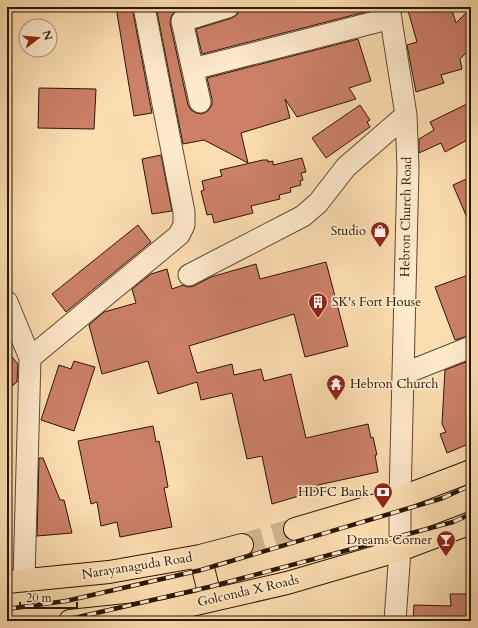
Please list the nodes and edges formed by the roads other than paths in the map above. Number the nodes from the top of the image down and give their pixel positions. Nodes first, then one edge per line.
1 (144, 7) edge
2 (228, 7) edge
3 (390, 13) edge
4 (193, 69) junction
5 (200, 102) dead end
6 (406, 115) junction
7 (189, 275) dead end
8 (7, 302) edge
9 (471, 347) edge
10 (30, 358) junction
11 (403, 374) junction
12 (471, 471) edge
13 (400, 498) junction
14 (471, 523) edge
15 (295, 529) tunnel mouth
16 (242, 545) tunnel mouth
17 (400, 550) junction
18 (200, 556) junction
19 (16, 581) edge
20 (211, 600) junction
21 (70, 621) edge
22 (395, 621) edge

1 - 10 street
2 - 4 street
3 - 4 street
3 - 6 street, Hebron Church Road
4 - 5 street
6 - 7 street
6 - 11 street, Hebron Church Road
8 - 10 street
9 - 11 street
10 - 19 street
11 - 13 street, Hebron Church Road
12 - 13 main road
13 - 15 main road
13 - 17 street, Hebron Church Road
14 - 17 main road, Golconda X Roads
16 - 18 main road, Narayanaguda Road
17 - 20 main road, Golconda X Roads
17 - 22 street, Hebron Church Road
18 - 19 main road, Narayanaguda Road
18 - 20 main road
20 - 21 main road, Golconda X Roads

